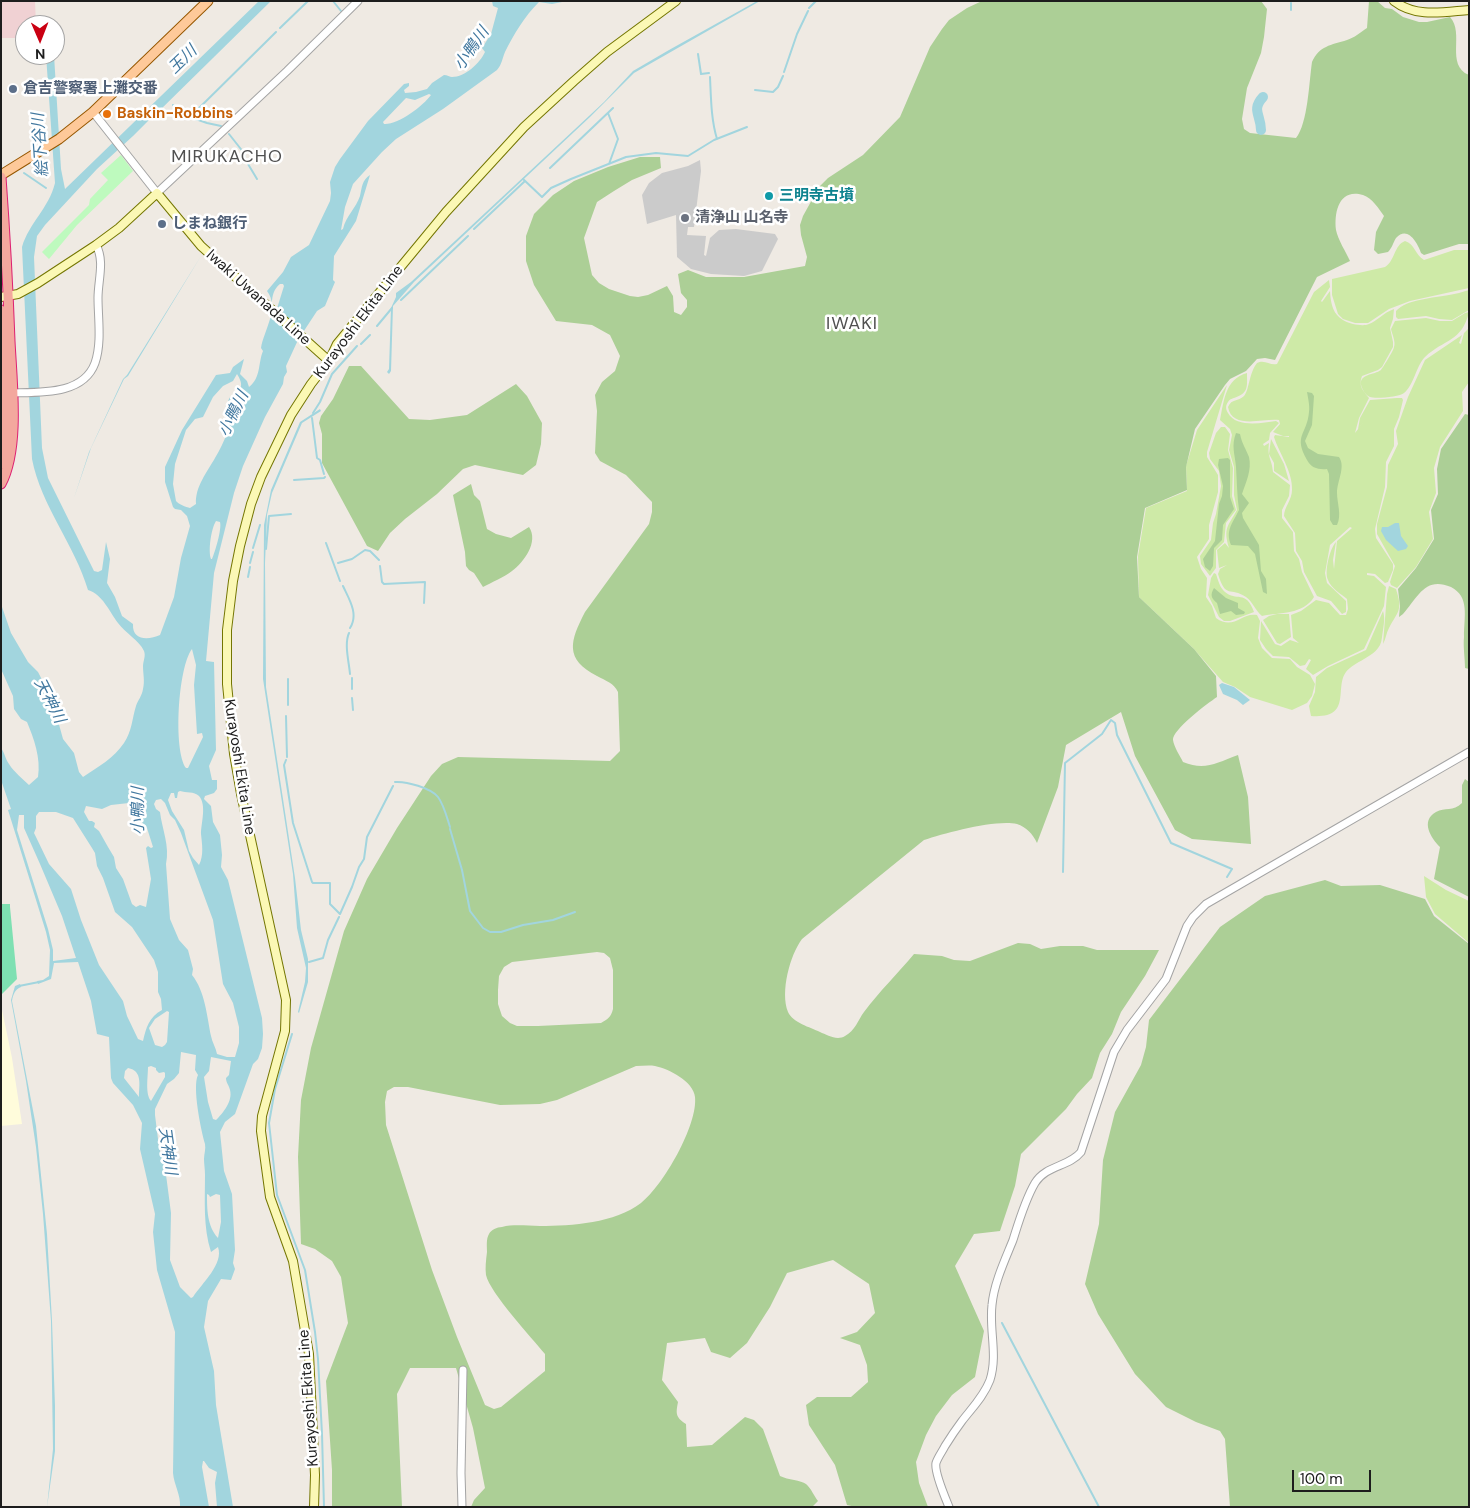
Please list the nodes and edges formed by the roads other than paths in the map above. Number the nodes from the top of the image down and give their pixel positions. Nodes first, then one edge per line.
1 (208, 1) edge
2 (358, 1) edge
3 (676, 1) edge
4 (1394, 1) edge
5 (1469, 10) edge
6 (93, 112) junction
7 (1, 176) edge
8 (157, 194) junction
9 (96, 245) junction
10 (5, 297) edge
11 (1, 310) edge
12 (330, 361) junction
13 (13, 393) junction
14 (3, 467) edge
15 (1, 484) edge
16 (1469, 752) edge
17 (463, 1370) dead end
18 (314, 1507) edge
19 (462, 1507) edge
20 (949, 1507) edge

1 - 6 main road
2 - 8 street
3 - 12 main road, Kurayoshi Ekita Line
4 - 5 main road
6 - 7 main road
6 - 8 street
7 - 10 highway
8 - 9 main road
8 - 12 main road, Iwaki Uwanada Line
9 - 10 main road
9 - 13 street
10 - 13 highway
11 - 13 highway
12 - 18 main road, Kurayoshi Ekita Line
13 - 14 highway
14 - 15 highway
16 - 20 street
17 - 19 street

